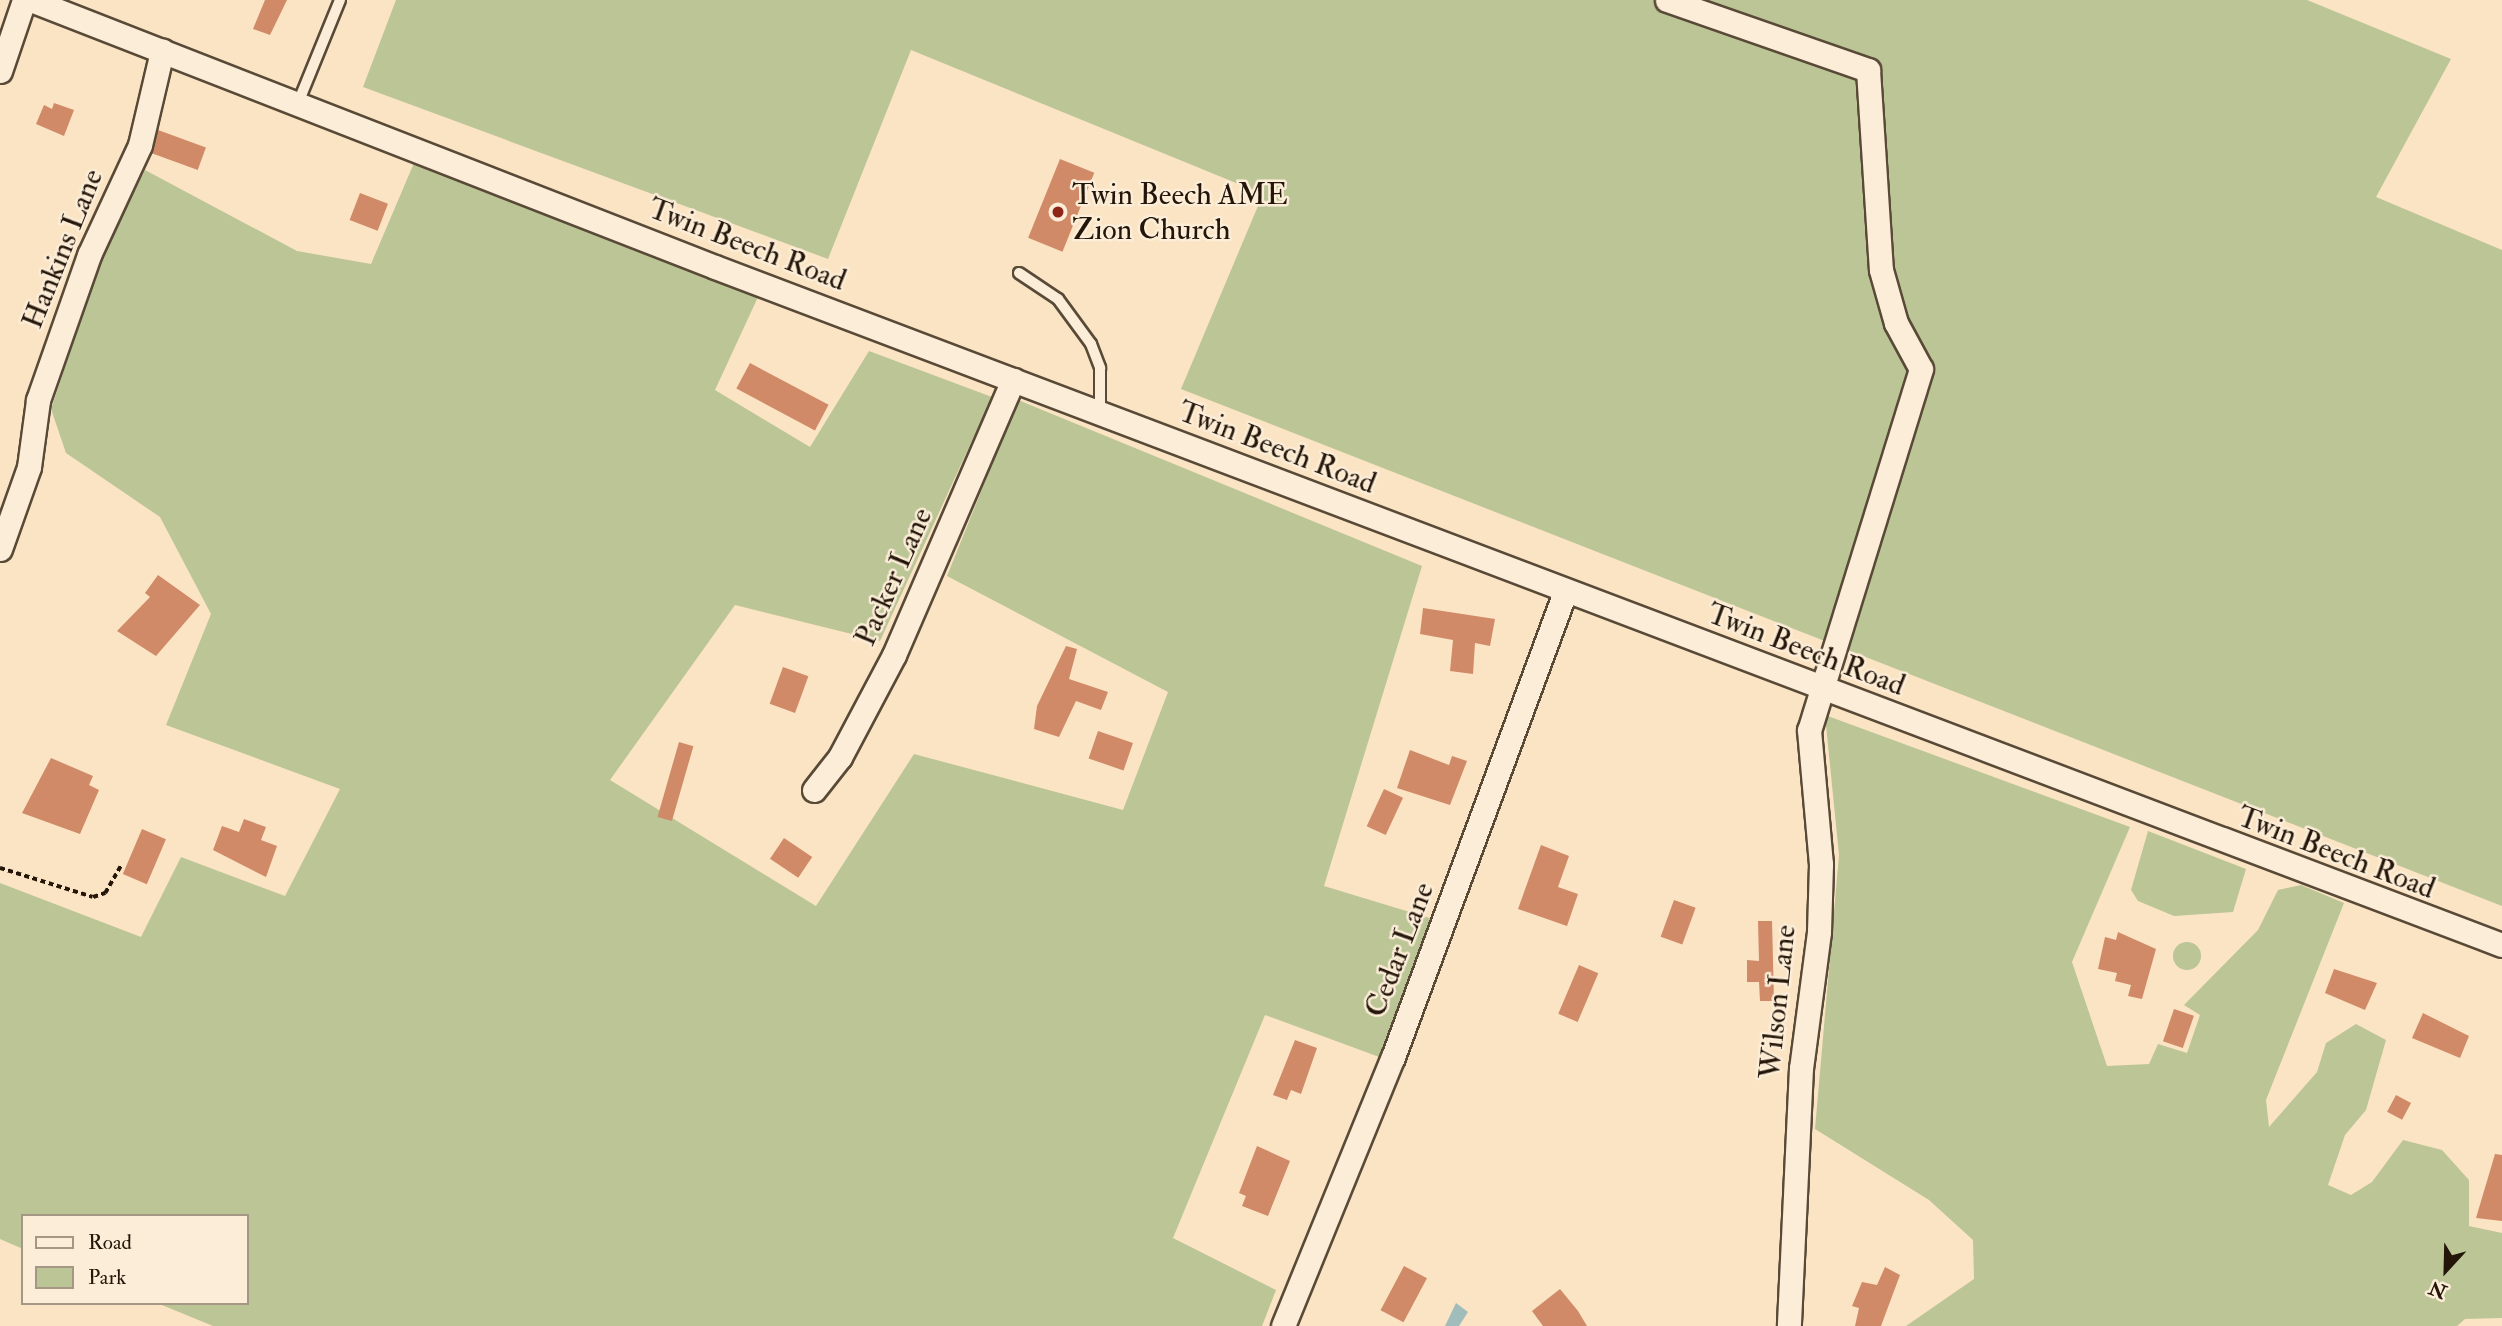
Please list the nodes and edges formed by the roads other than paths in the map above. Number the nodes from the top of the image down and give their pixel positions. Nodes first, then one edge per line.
1 (24, 0) edge
2 (31, 0) edge
3 (340, 0) edge
4 (1667, 0) edge
5 (162, 51) junction
6 (0, 71) edge
7 (298, 103) junction
8 (1019, 273) dead end
9 (1013, 380) junction
10 (1100, 413) junction
11 (0, 549) edge
12 (1565, 592) junction
13 (1819, 687) junction
14 (814, 790) dead end
15 (2501, 946) edge
16 (1283, 1326) edge
17 (1789, 1326) edge

1 - 6 street
2 - 5 street, Twin Beech Road
3 - 7 lane
4 - 13 street, Wilson Lane
5 - 7 street, Twin Beech Road
5 - 11 street, Hankins Lane
7 - 9 street, Twin Beech Road
8 - 10 lane
9 - 10 street, Twin Beech Road
9 - 14 street, Packer Lane
10 - 12 street, Twin Beech Road
12 - 13 street, Twin Beech Road
12 - 16 street, Cedar Lane
13 - 15 street, Twin Beech Road
13 - 17 street, Wilson Lane

